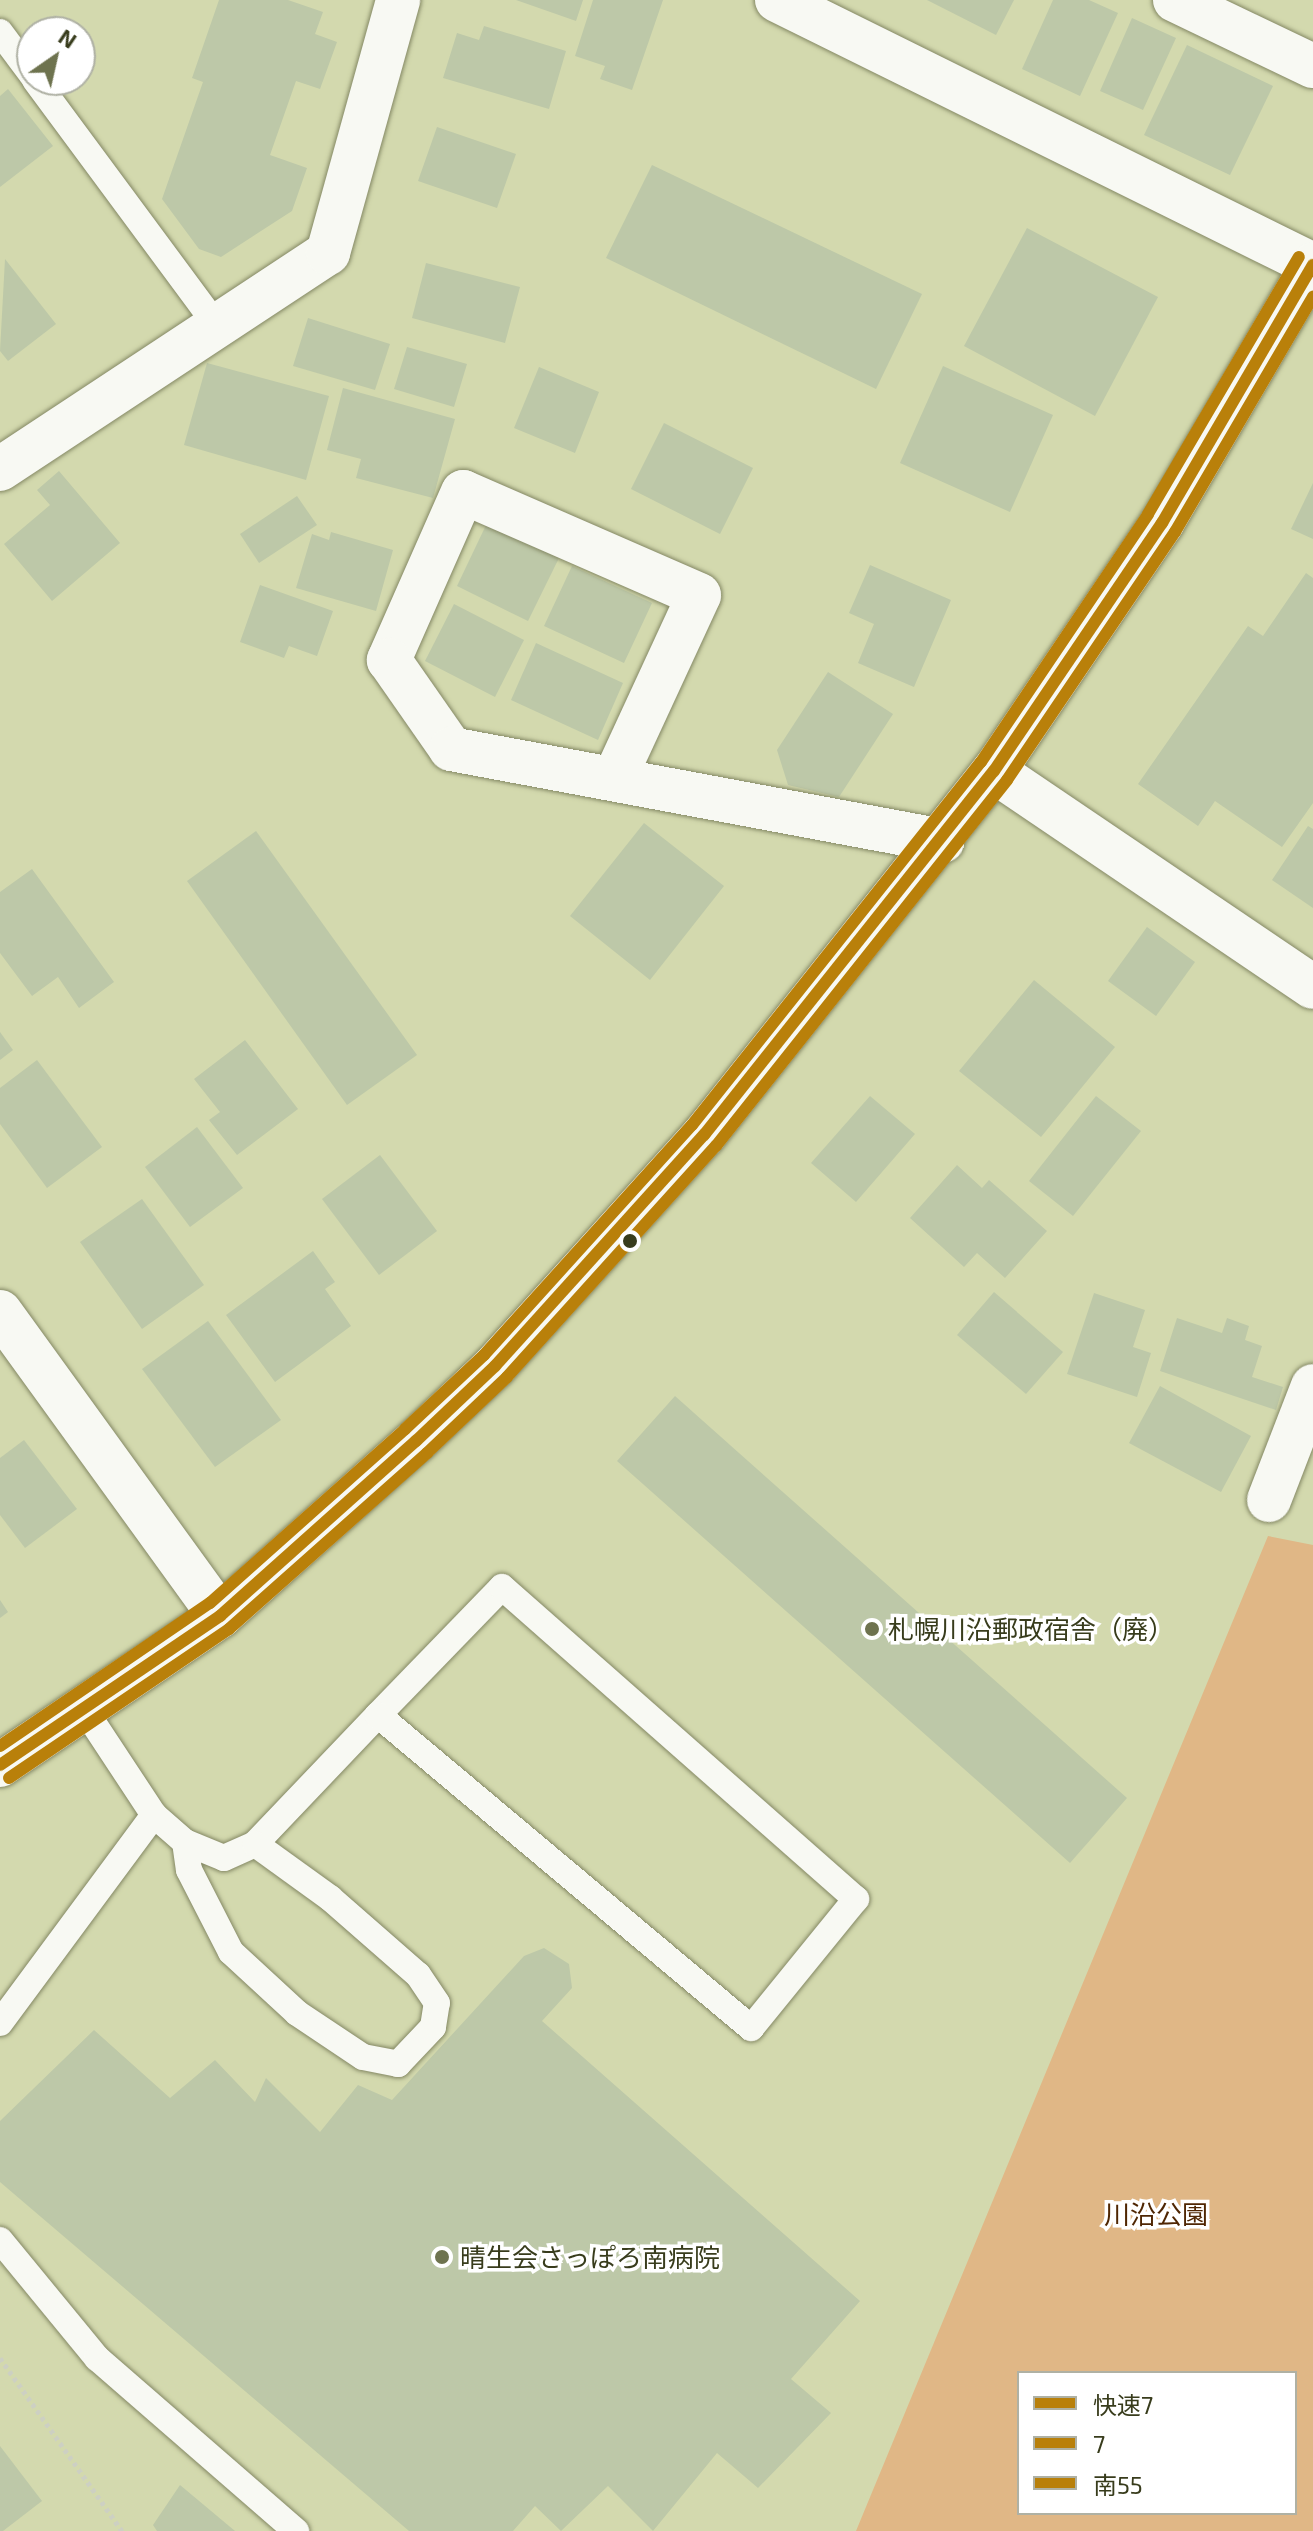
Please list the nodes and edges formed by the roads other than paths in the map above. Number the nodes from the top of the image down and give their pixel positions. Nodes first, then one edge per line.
1 (398, 0) edge
2 (777, 0) edge
3 (1175, 0) edge
4 (0, 32) edge
5 (16, 54) edge
6 (1313, 66) edge
7 (47, 96) edge
8 (1313, 265) edge
9 (217, 326) junction
10 (0, 469) edge
11 (994, 771) junction
12 (615, 777) junction
13 (942, 841) junction
14 (1313, 987) edge
15 (0, 1312) edge
16 (1313, 1386) edge
17 (1269, 1500) dead end
18 (220, 1616) junction
19 (84, 1709) junction
20 (378, 1715) junction
21 (0, 1765) edge
22 (154, 1815) junction
23 (185, 1842) junction
24 (255, 1844) junction
25 (0, 2023) edge
26 (0, 2240) edge
27 (296, 2531) edge

1 - 9 main road
2 - 8 main road
3 - 6 main road
4 - 5 lane
7 - 9 lane
8 - 11 main road
9 - 10 main road
11 - 13 main road
11 - 14 main road
12 - 12 main road
12 - 13 main road
13 - 18 main road
15 - 18 main road
16 - 17 main road
18 - 19 main road
19 - 21 main road
19 - 22 lane
20 - 20 lane
20 - 24 lane
22 - 23 lane
22 - 25 lane
23 - 24 lane
23 - 24 lane
26 - 27 lane

